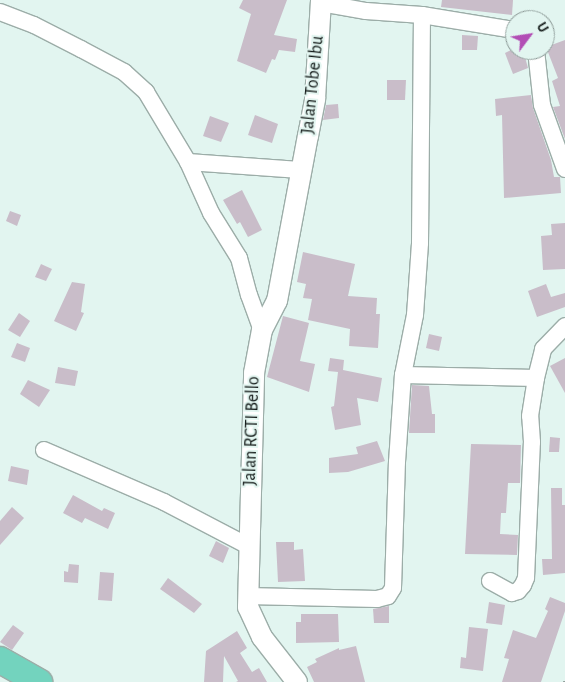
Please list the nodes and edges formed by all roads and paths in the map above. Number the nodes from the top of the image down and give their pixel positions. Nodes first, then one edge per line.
1 (321, 2) edge
2 (0, 12) edge
3 (422, 15) junction
4 (505, 28) edge
5 (537, 60) edge
6 (188, 162) junction
7 (565, 169) edge
8 (300, 170) junction
9 (565, 326) edge
10 (262, 330) junction
11 (403, 375) junction
12 (536, 378) junction
13 (44, 450) dead end
14 (248, 546) junction
15 (490, 581) dead end
16 (247, 596) junction
17 (0, 660) edge
18 (39, 682) edge
19 (297, 682) edge

1 - 3 street
1 - 8 street, Jalan Tobe Ibu
2 - 6 street
3 - 4 street
3 - 11 street
5 - 7 street
6 - 8 street
6 - 10 street
8 - 10 street, Jalan RCTI Bello
9 - 12 street
10 - 14 street, Jalan RCTI Bello
11 - 12 street
11 - 16 street
12 - 15 street
13 - 14 street
14 - 16 street, Jalan RCTI Bello
16 - 19 street, Jalan RCTI Bello
17 - 18 highway

